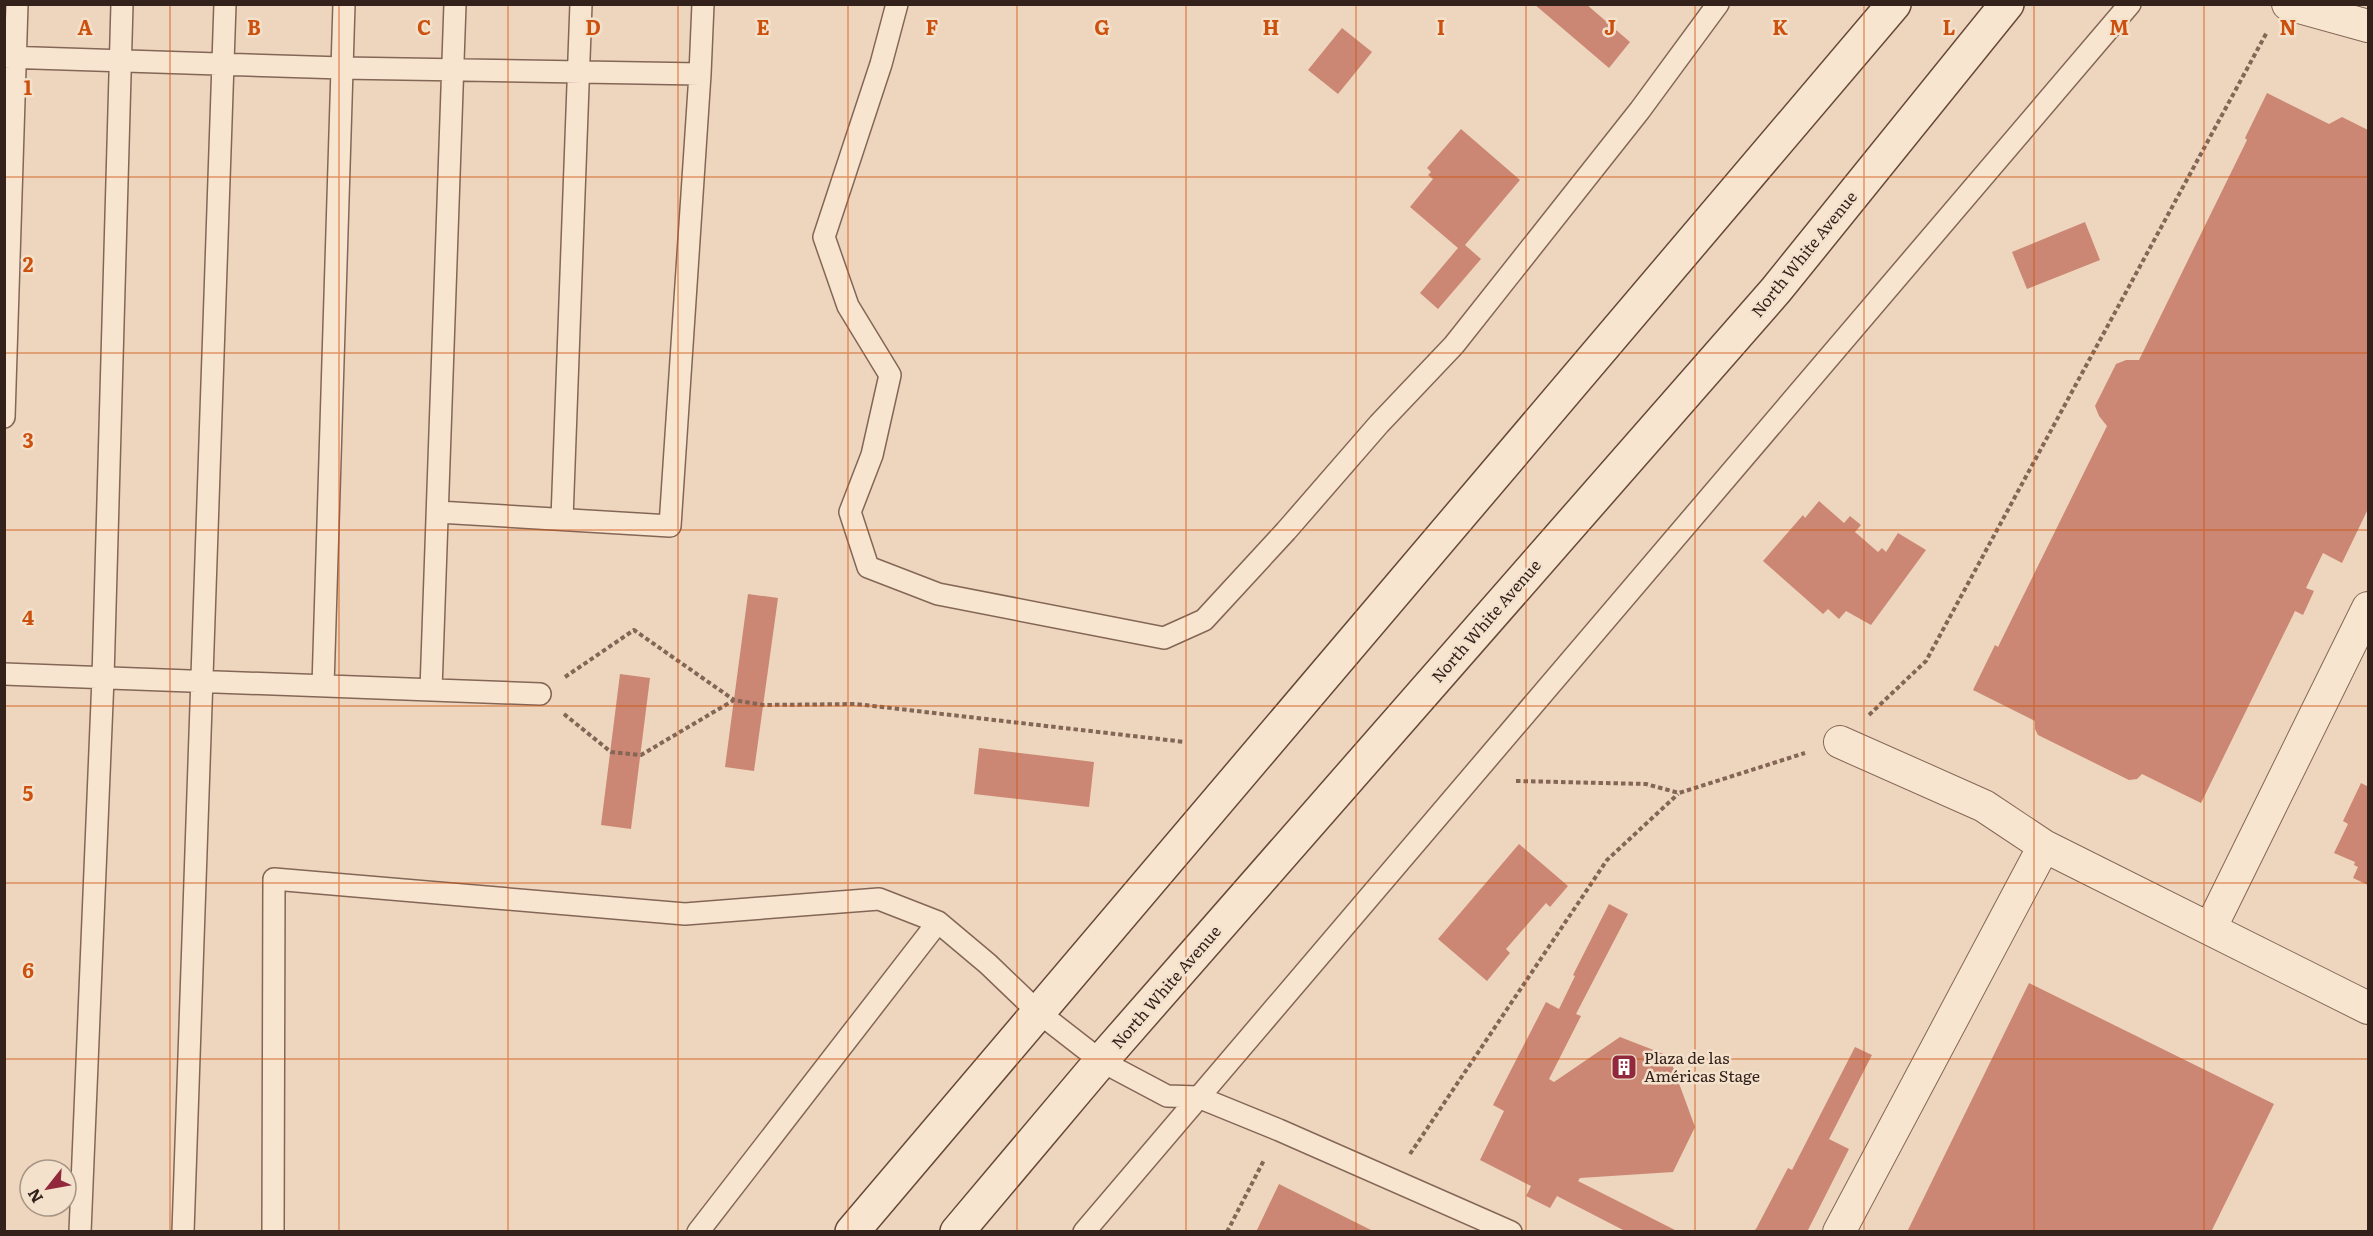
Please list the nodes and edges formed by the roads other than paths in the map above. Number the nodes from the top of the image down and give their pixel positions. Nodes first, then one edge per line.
1 (17, 4) edge
2 (122, 4) edge
3 (225, 4) edge
4 (344, 4) edge
5 (455, 4) edge
6 (581, 4) edge
7 (703, 4) edge
8 (897, 4) edge
9 (1718, 4) edge
10 (1894, 4) edge
11 (2007, 4) edge
12 (2130, 4) edge
13 (2279, 15) edge
14 (2368, 26) edge
15 (10, 57) edge
16 (121, 60) junction
17 (223, 64) junction
18 (342, 68) junction
19 (453, 69) junction
20 (579, 71) junction
21 (700, 74) junction
22 (4, 417) edge
23 (438, 512) junction
24 (562, 519) junction
25 (2368, 608) edge
26 (4, 674) edge
27 (103, 678) junction
28 (201, 681) junction
29 (323, 686) junction
30 (431, 690) junction
31 (540, 694) road end
32 (1840, 742) road end
33 (2044, 846) junction
34 (938, 922) junction
35 (2210, 929) junction
36 (2368, 1008) edge
37 (1038, 1012) junction
38 (1101, 1061) junction
39 (1198, 1097) junction
40 (80, 1232) edge
41 (183, 1232) edge
42 (273, 1232) edge
43 (698, 1232) edge
44 (852, 1232) edge
45 (957, 1232) edge
46 (1084, 1232) edge
47 (1511, 1232) edge
48 (1839, 1232) edge

1 - 15 lane
2 - 16 lane
3 - 17 lane
4 - 18 lane
5 - 19 lane
6 - 20 lane
7 - 21 lane
8 - 9 lane
10 - 37 main road
11 - 38 main road, North White Avenue
12 - 39 lane
13 - 14 street
15 - 16 lane
15 - 22 lane
16 - 17 lane
16 - 27 lane
17 - 18 lane
17 - 28 lane
18 - 19 lane
18 - 29 lane
19 - 20 lane
19 - 23 lane
20 - 21 lane
20 - 24 lane
21 - 24 lane
23 - 24 lane
23 - 30 lane
25 - 35 street
26 - 27 lane
27 - 28 lane
27 - 40 lane
28 - 29 lane
28 - 41 lane
29 - 30 lane
30 - 31 lane
32 - 33 street
33 - 35 street
33 - 48 street
34 - 37 lane
34 - 42 lane
34 - 43 lane
35 - 36 street
37 - 38 lane
37 - 44 main road
38 - 39 lane
38 - 45 main road, North White Avenue
39 - 46 lane
39 - 47 lane

